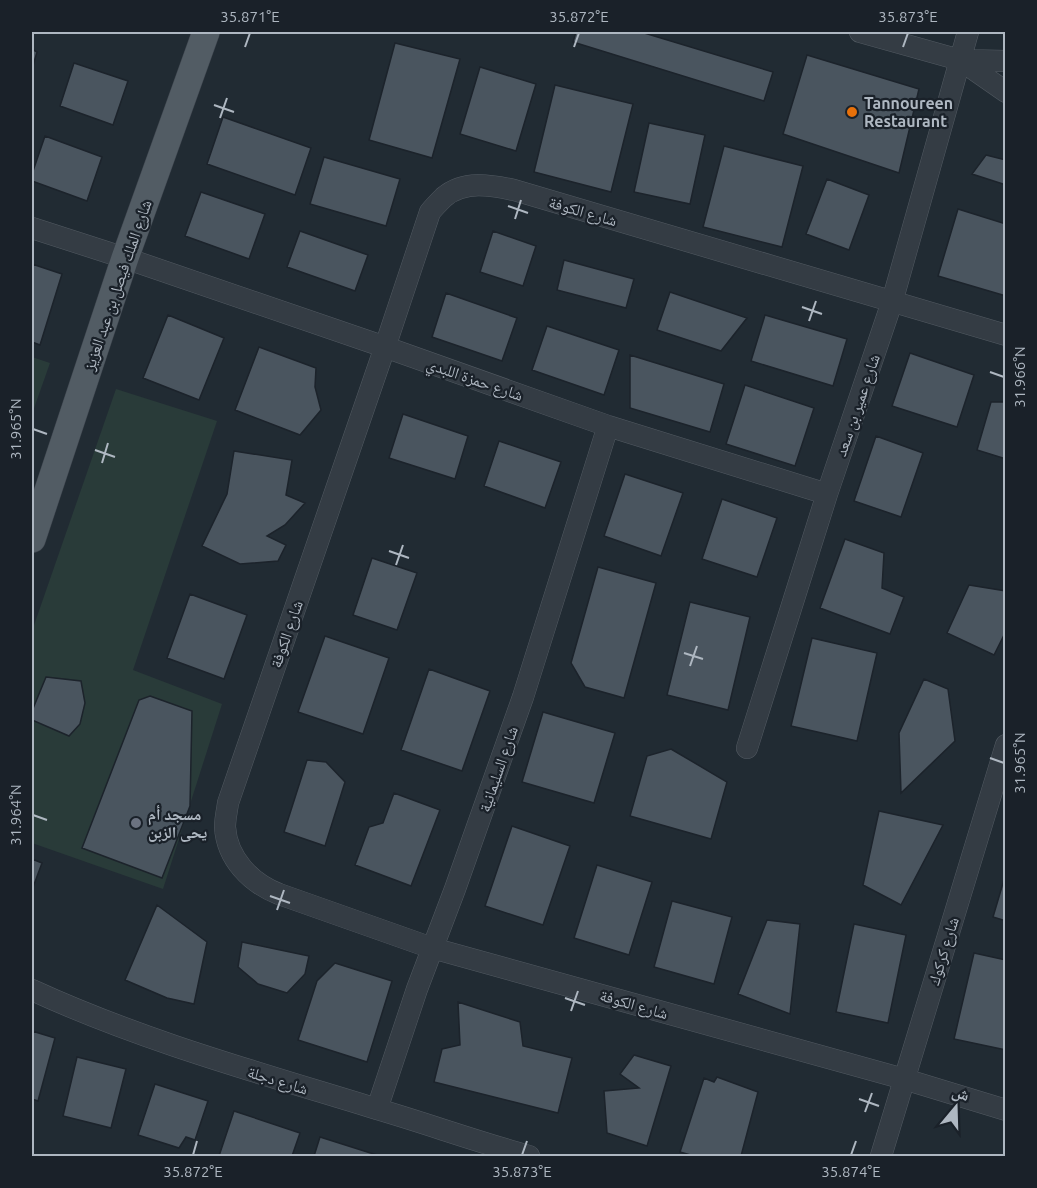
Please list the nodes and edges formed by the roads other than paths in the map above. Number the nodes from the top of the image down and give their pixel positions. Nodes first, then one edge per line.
1 (206, 32) edge
2 (860, 32) edge
3 (968, 32) edge
4 (960, 60) junction
5 (1005, 61) edge
6 (1005, 92) edge
7 (32, 228) edge
8 (125, 258) junction
9 (892, 302) junction
10 (1005, 335) edge
11 (385, 347) junction
12 (608, 426) junction
13 (827, 494) junction
14 (32, 539) edge
15 (1005, 745) edge
16 (747, 748) dead end
17 (432, 948) junction
18 (32, 990) edge
19 (903, 1079) junction
20 (377, 1109) junction
21 (1005, 1110) edge
22 (505, 1153) edge
23 (530, 1156) edge
24 (880, 1156) edge

1 - 8 main road, شارع الملك فيصل بن عبد العزيز
2 - 4 street
3 - 4 street, شارع عمير بن سعد
4 - 5 street
4 - 6 street
4 - 9 street, شارع عمير بن سعد
7 - 8 street, شارع حمزة اللبدي
8 - 11 street, شارع حمزة اللبدي
8 - 14 main road, شارع الملك فيصل بن عبد العزيز
9 - 10 street, شارع الكوفة
9 - 11 street, شارع الكوفة
9 - 13 street, شارع عمير بن سعد
11 - 12 street, شارع حمزة اللبدي
11 - 17 street, شارع الكوفة
12 - 13 street, شارع حمزة اللبدي
12 - 17 street, شارع السليمانية
13 - 16 street, شارع عمير بن سعد
15 - 19 street, شارع كركوك
17 - 19 street, شارع الكوفة
17 - 20 street, شارع السليمانية
18 - 20 street, شارع دجلة
19 - 21 street, شارع الكوفة
19 - 24 street, شارع كركوك
20 - 22 street, شارع دجلة
22 - 23 street, شارع دجلة

